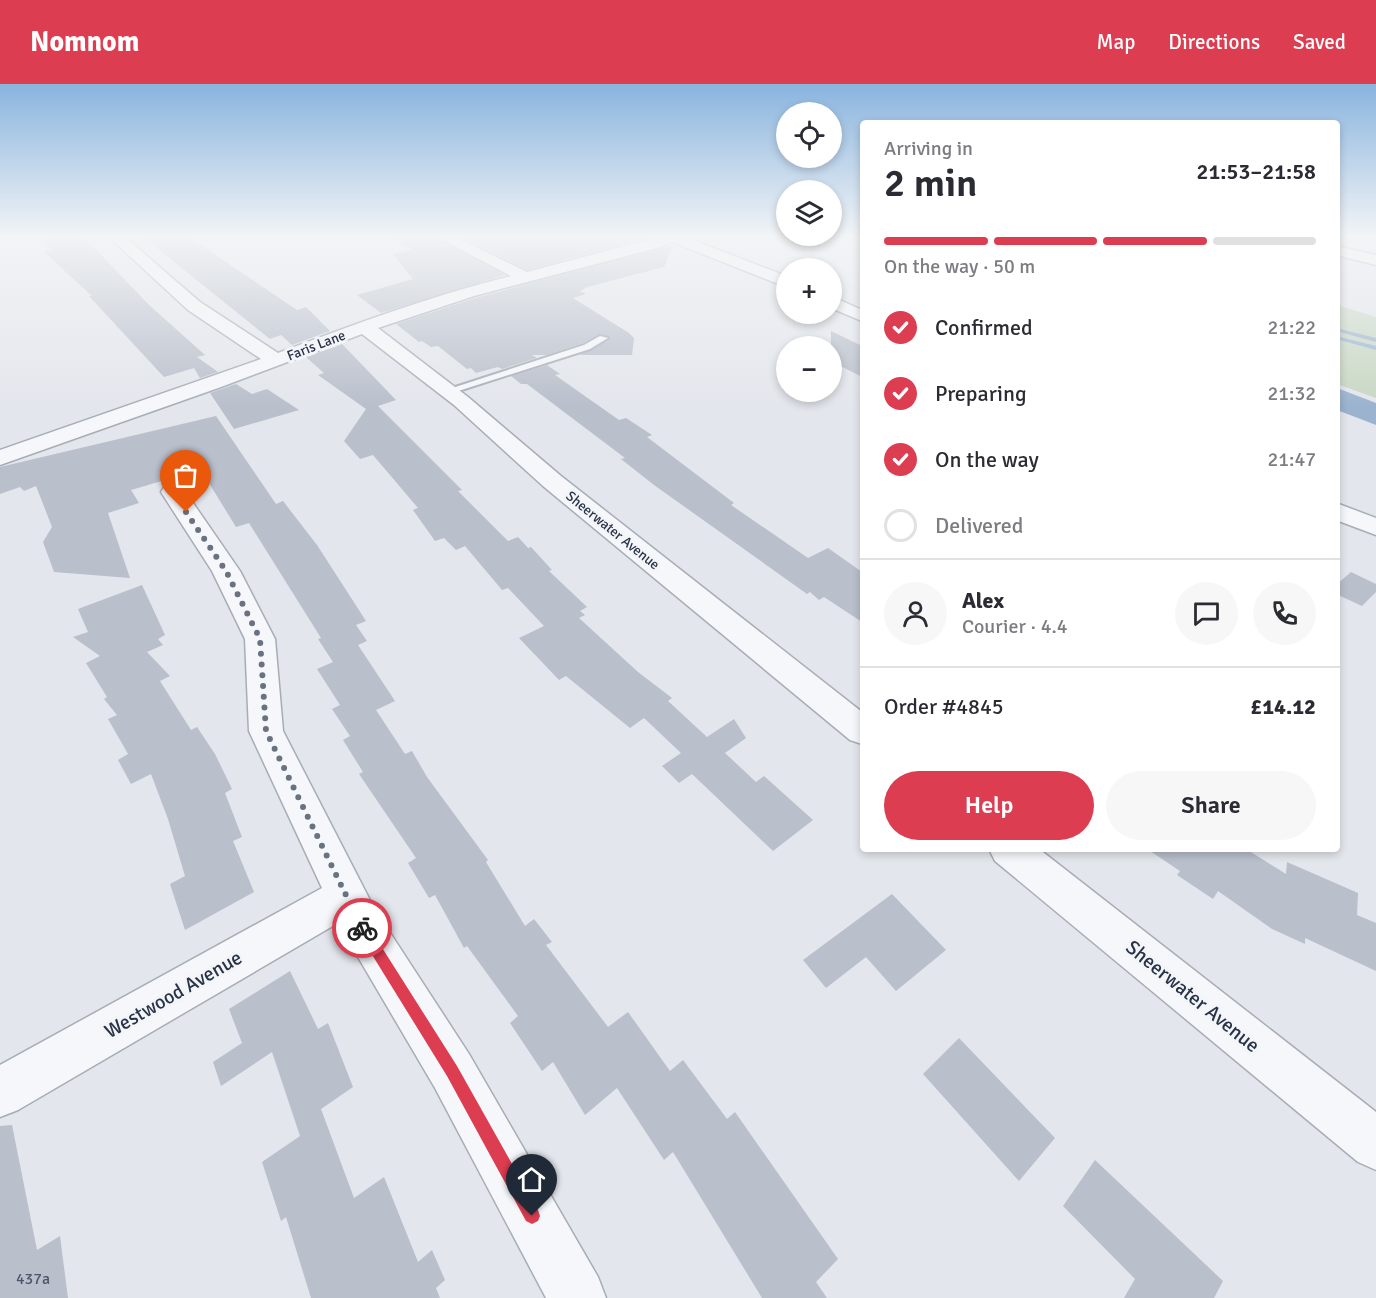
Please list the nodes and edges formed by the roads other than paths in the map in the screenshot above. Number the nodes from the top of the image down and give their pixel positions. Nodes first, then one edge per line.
1 (180, 294) edge
2 (463, 294) edge
3 (842, 306) edge
4 (860, 315) edge
5 (365, 327) junction
6 (603, 338) dead end
7 (276, 360) junction
8 (448, 391) junction
9 (0, 458) edge
10 (173, 492) dead end
11 (1340, 513) edge
12 (1376, 527) edge
13 (860, 729) edge
14 (1013, 852) edge
15 (346, 896) junction
16 (0, 1092) edge
17 (1376, 1143) edge
18 (578, 1298) edge

1 - 7 street
2 - 5 street, Faris Lane
3 - 4 street
5 - 7 street, Faris Lane
5 - 8 street, Sheerwater Avenue
6 - 8 lane
7 - 9 street, Faris Lane
8 - 13 street, Sheerwater Avenue
10 - 15 street
11 - 12 street
14 - 17 street, Sheerwater Avenue
15 - 16 street, Westwood Avenue
15 - 18 street

